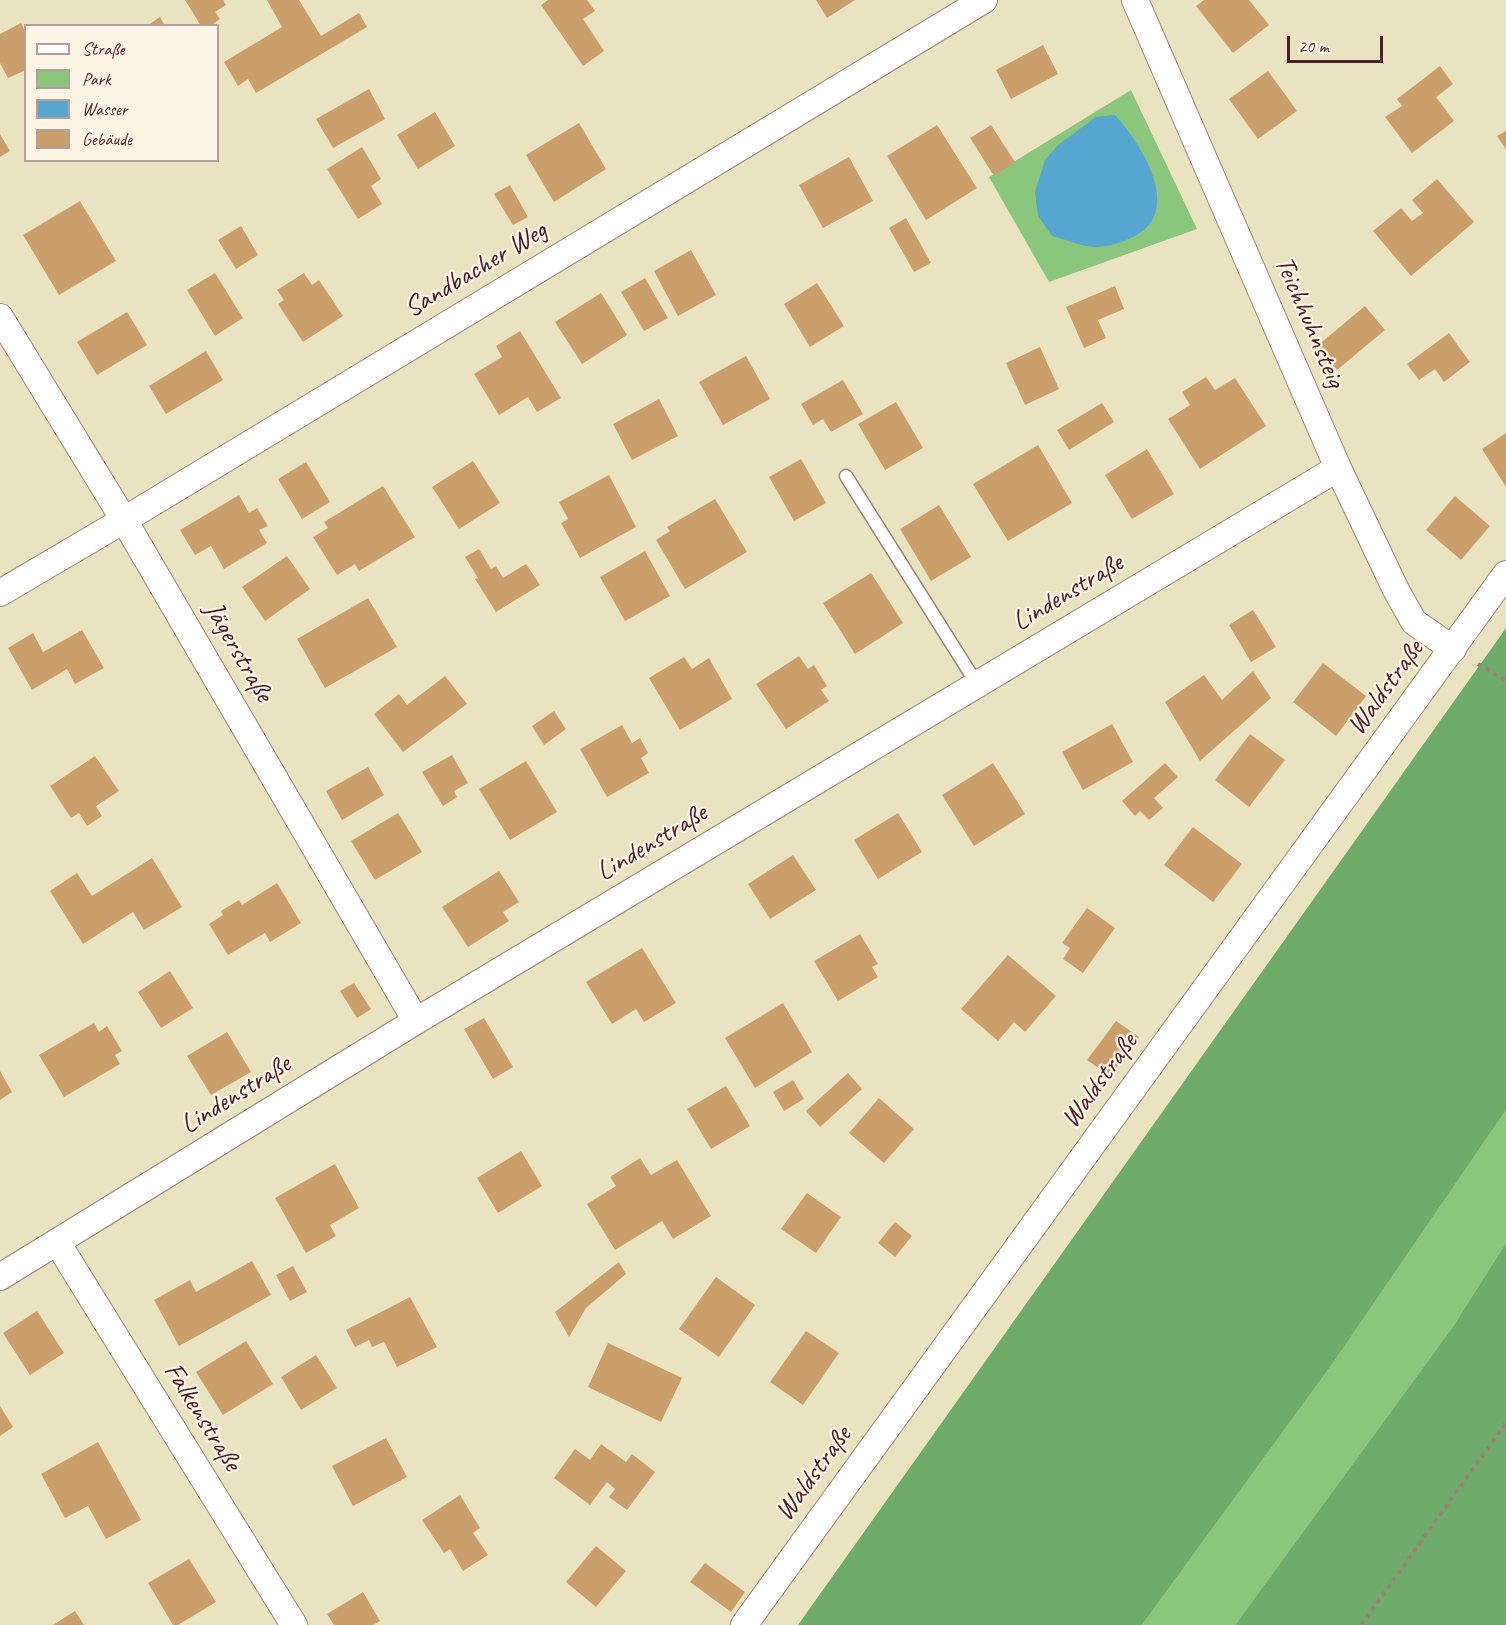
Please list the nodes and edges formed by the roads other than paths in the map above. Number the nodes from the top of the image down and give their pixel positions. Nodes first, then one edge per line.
1 (984, 0) edge
2 (1135, 0) edge
3 (0, 317) edge
4 (1338, 468) junction
5 (846, 476) dead end
6 (124, 520) junction
7 (1506, 574) edge
8 (0, 593) edge
9 (1453, 649) junction
10 (977, 684) junction
11 (416, 1021) junction
12 (57, 1242) junction
13 (0, 1277) edge
14 (294, 1625) edge
15 (744, 1625) edge

1 - 6 street, Sandbacher Weg
2 - 4 street, Teichhuhnsteig
3 - 6 street, Jägerstraße
4 - 9 street, Teichhuhnsteig
4 - 10 street, Lindenstraße
5 - 10 lane
6 - 8 street, Sandbacher Weg
6 - 11 street, Jägerstraße
7 - 9 street, Waldstraße
9 - 15 street, Waldstraße
10 - 11 street, Lindenstraße
11 - 12 street, Lindenstraße
12 - 13 street, Lindenstraße
12 - 14 street, Falkenstraße

